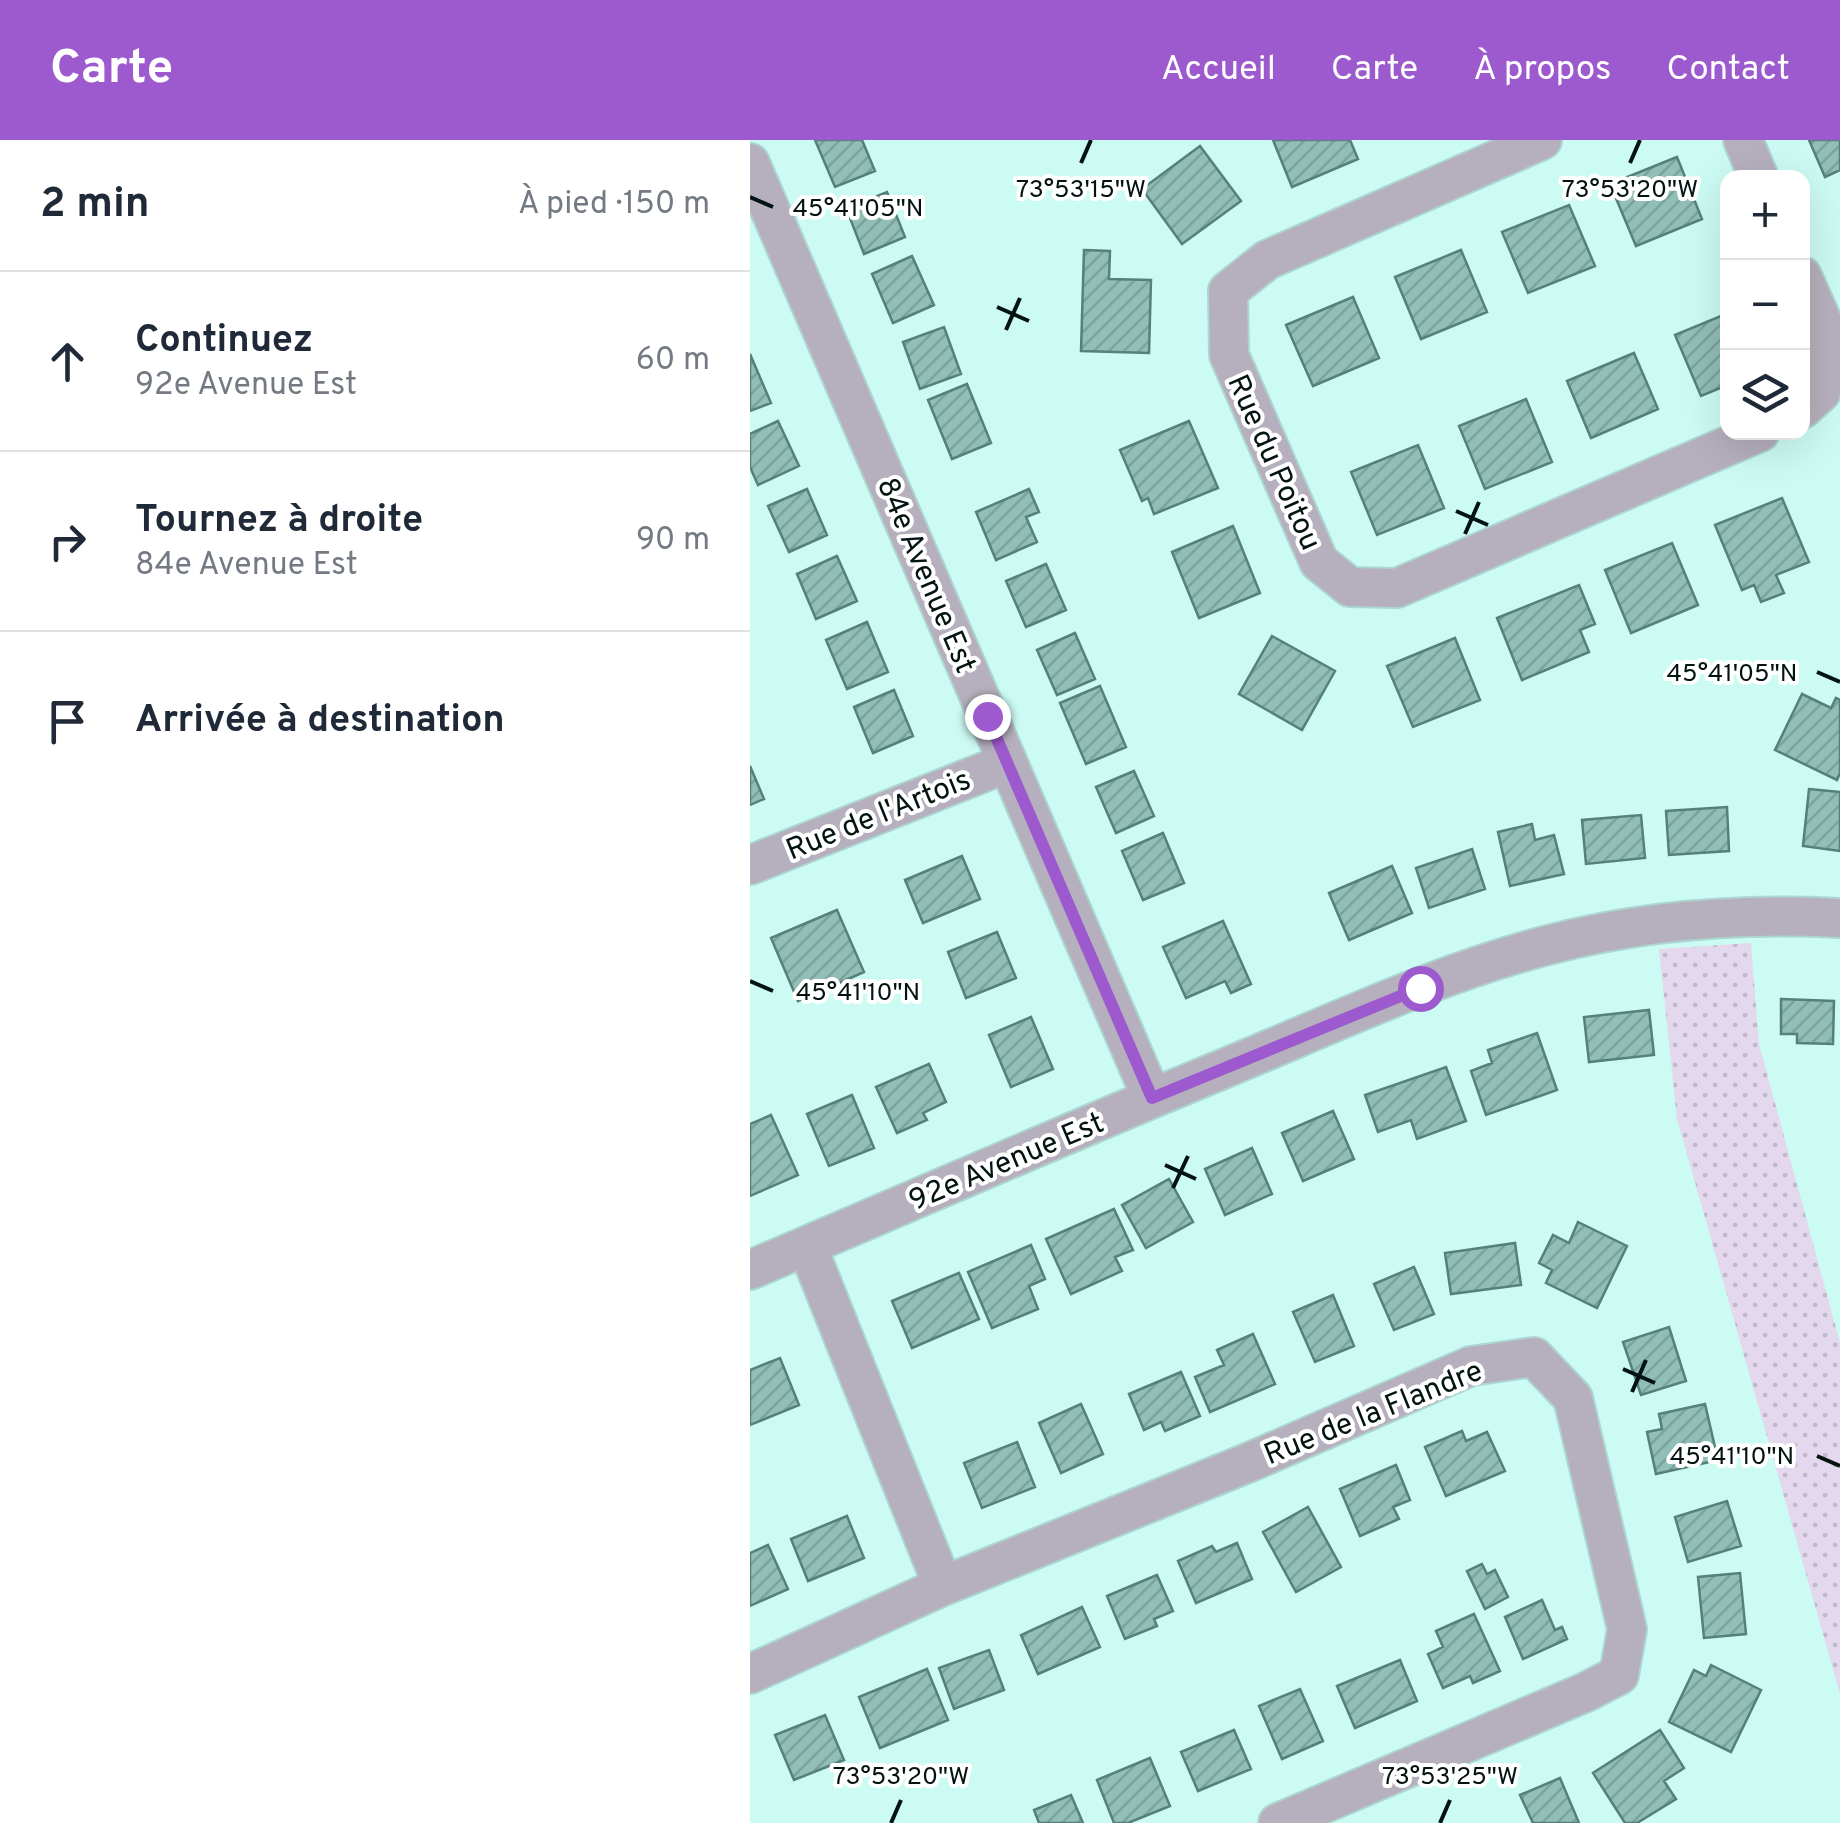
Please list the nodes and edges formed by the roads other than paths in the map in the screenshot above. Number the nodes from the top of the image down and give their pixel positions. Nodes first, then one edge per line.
1 (1542, 140) edge
2 (1743, 140) edge
3 (750, 163) edge
4 (1756, 170) edge
5 (1810, 294) edge
6 (1810, 402) edge
7 (1741, 440) edge
8 (1007, 763) junction
9 (750, 865) edge
10 (1840, 918) edge
11 (1152, 1098) junction
12 (807, 1246) junction
13 (750, 1270) edge
14 (943, 1586) junction
15 (750, 1674) edge
16 (1278, 1823) edge

1 - 7 street, Rue du Poitou
2 - 4 street
3 - 8 street, 84e Avenue Est
5 - 6 street
8 - 9 street, Rue de l'Artois
8 - 11 street, 84e Avenue Est
10 - 11 street, 92e Avenue Est
11 - 12 street, 92e Avenue Est
12 - 13 street, 92e Avenue Est
12 - 14 street
14 - 15 street, Rue de la Flandre
14 - 16 street, Rue de la Flandre

